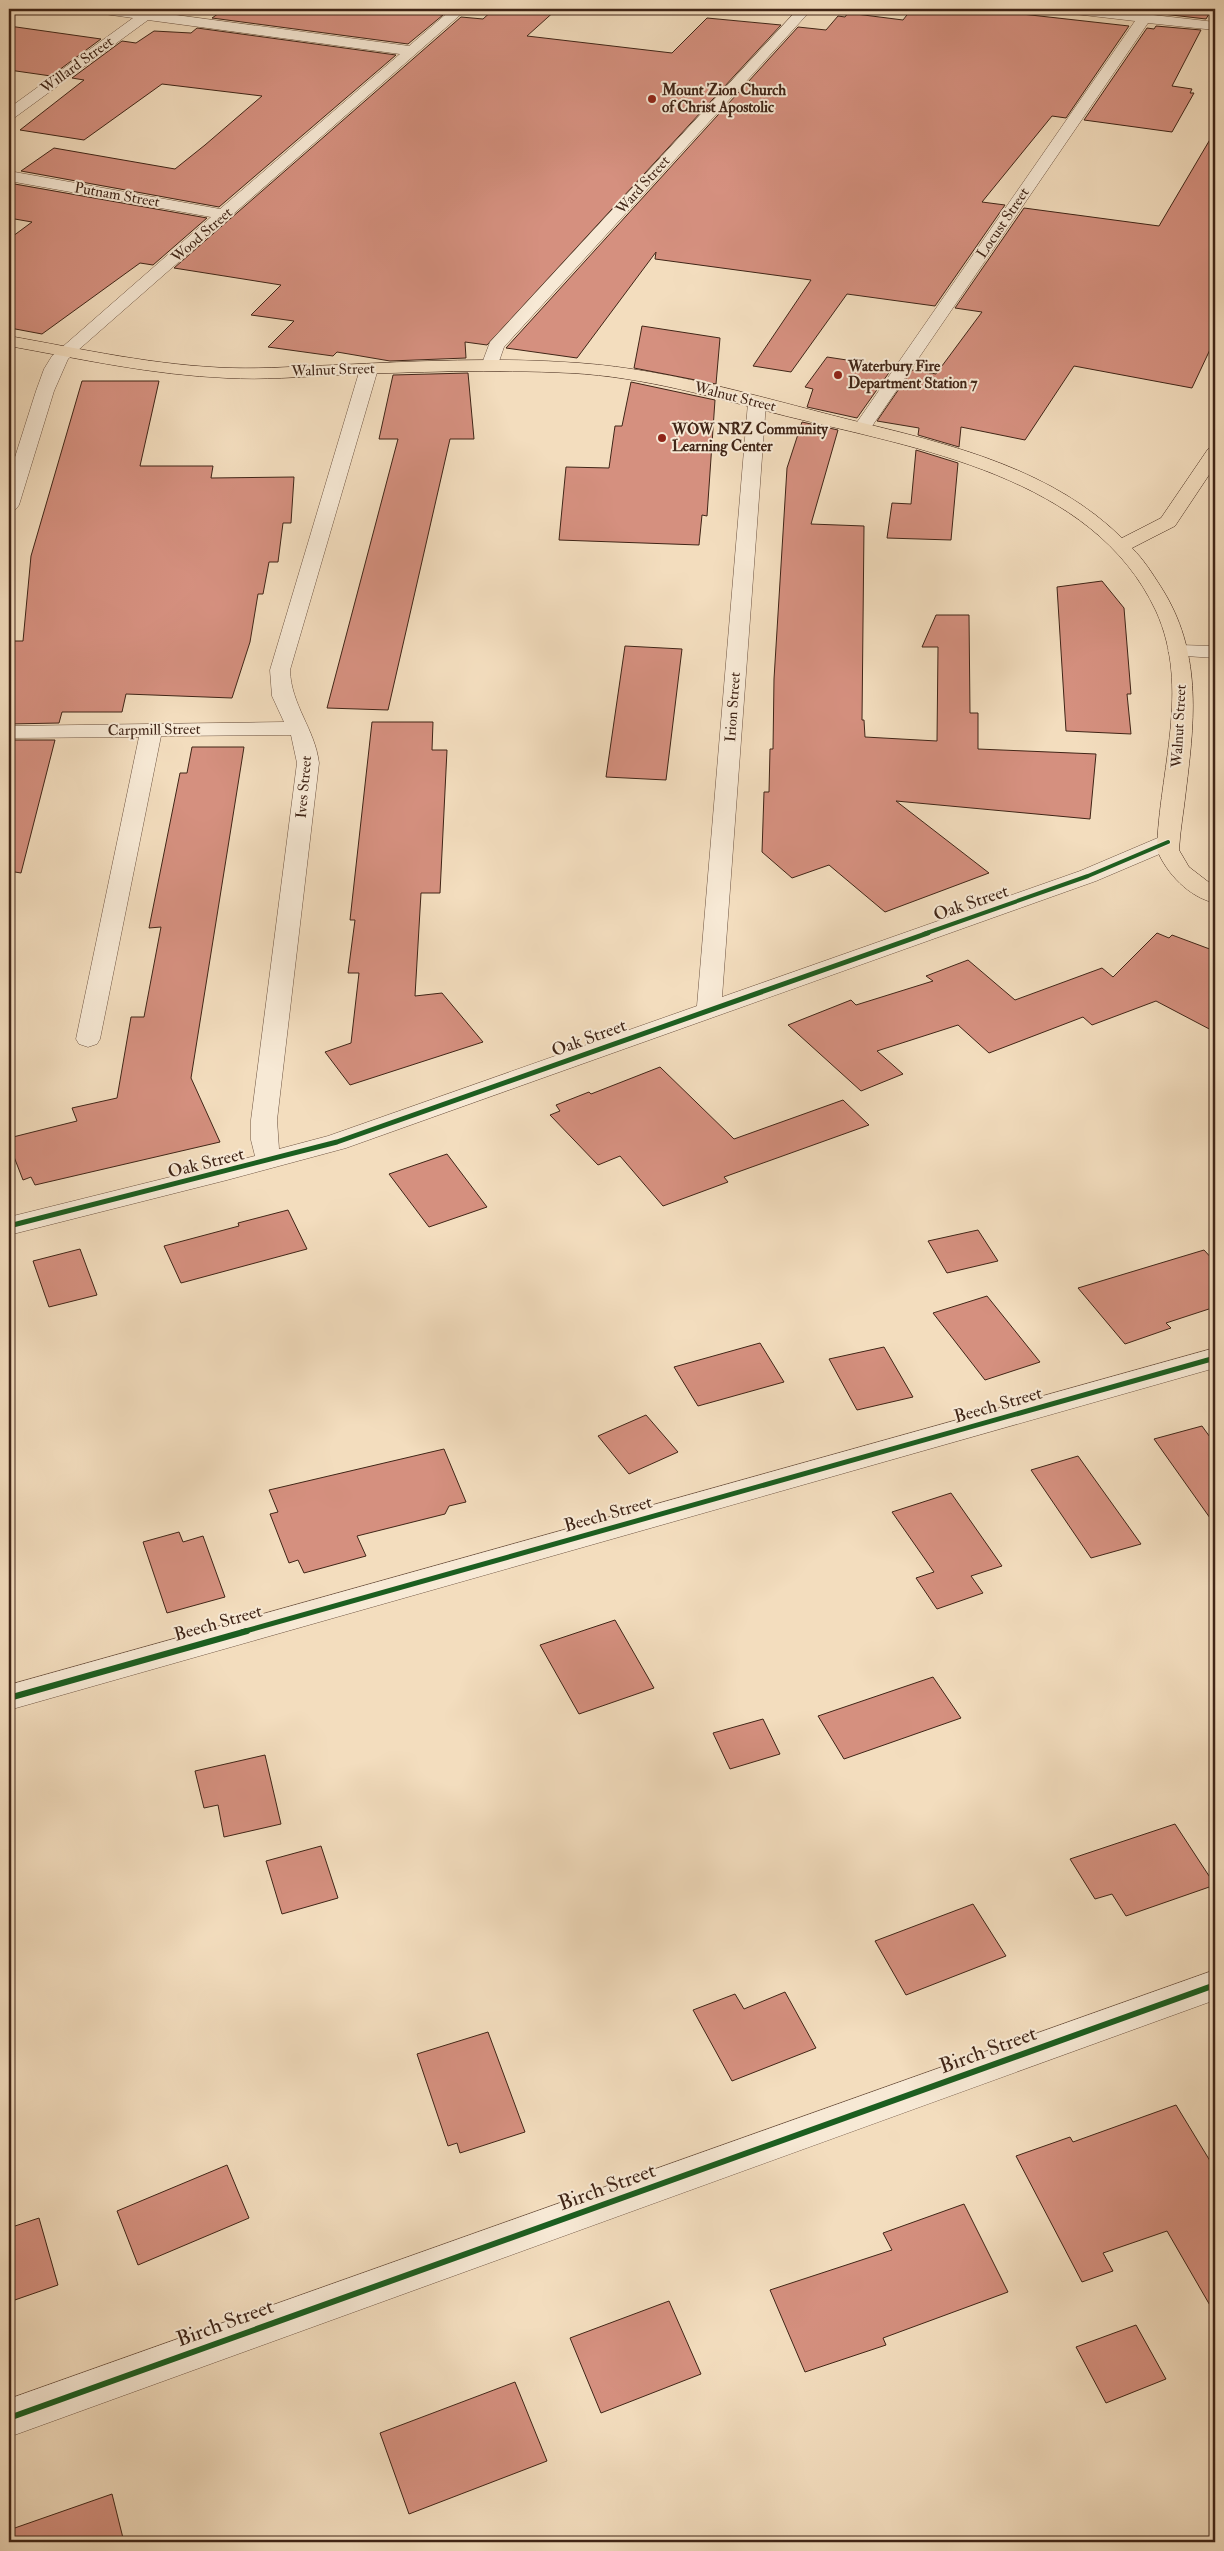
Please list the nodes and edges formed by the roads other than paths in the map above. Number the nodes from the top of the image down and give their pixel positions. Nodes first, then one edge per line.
1 (97, 9) edge
2 (460, 9) edge
3 (804, 9) edge
4 (1066, 9) edge
5 (146, 15) junction
6 (1144, 18) junction
7 (1215, 26) edge
8 (412, 51) junction
9 (9, 115) edge
10 (9, 176) edge
11 (225, 214) junction
12 (9, 341) edge
13 (66, 351) junction
14 (490, 366) junction
15 (369, 369) junction
16 (757, 403) junction
17 (862, 428) junction
18 (1215, 453) edge
19 (9, 505) edge
20 (1119, 546) junction
21 (1178, 651) junction
22 (1215, 652) edge
23 (299, 728) junction
24 (151, 730) junction
25 (9, 732) edge
26 (1168, 842) junction
27 (1215, 896) edge
28 (709, 1010) junction
29 (88, 1039) dead end
30 (269, 1161) junction
31 (9, 1226) edge
32 (1215, 1358) edge
33 (9, 1698) edge
34 (1215, 1985) edge
35 (9, 2418) edge

1 - 5 street
2 - 8 street, Wood Street
3 - 14 street, Ward Street
4 - 6 street
5 - 8 street
5 - 9 street, Willard Street
6 - 7 street
6 - 17 street, Locust Street
8 - 11 street, Wood Street
10 - 11 street, Putnam Street
11 - 13 street, Wood Street
12 - 13 main road, Walnut Street
13 - 15 main road, Walnut Street
13 - 19 street, Wood Street
14 - 15 main road, Walnut Street
14 - 16 main road, Walnut Street
15 - 23 street, Ives Street
16 - 17 main road, Walnut Street
16 - 28 street, Irion Street
17 - 20 main road, Walnut Street
18 - 20 main road
20 - 21 main road, Walnut Street
21 - 22 street
21 - 26 main road, Walnut Street
23 - 24 street, Carpmill Street
23 - 30 street, Ives Street
24 - 25 street, Carpmill Street
24 - 29 street
26 - 27 main road
26 - 28 street, Oak Street
28 - 30 street, Oak Street
30 - 31 street, Oak Street
32 - 33 street, Beech Street
34 - 35 street, Birch Street

